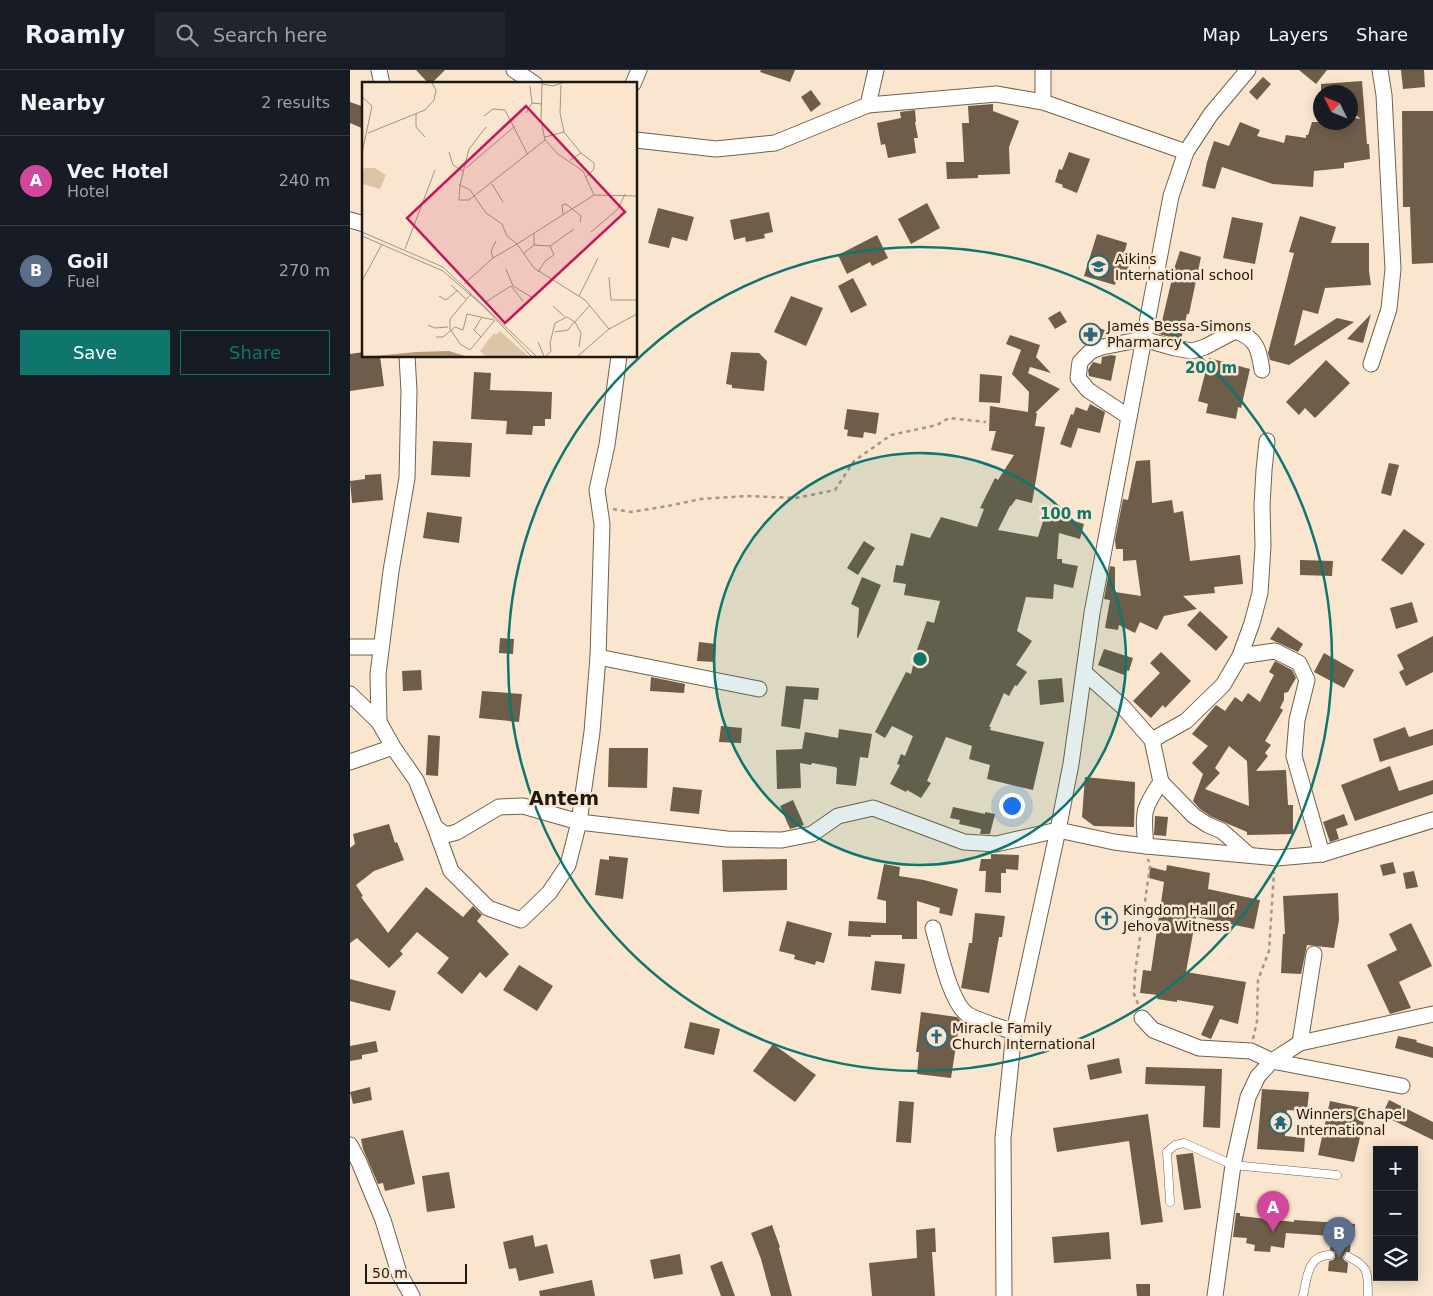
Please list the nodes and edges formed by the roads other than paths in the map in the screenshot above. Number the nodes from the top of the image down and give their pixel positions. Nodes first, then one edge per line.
1 (514, 70) edge
2 (638, 70) edge
3 (876, 70) edge
4 (1043, 70) edge
5 (1248, 70) edge
6 (1380, 70) edge
7 (532, 82) edge
8 (634, 82) edge
9 (1043, 102) junction
10 (868, 105) junction
11 (638, 140) edge
12 (1186, 152) junction
13 (1144, 340) junction
14 (407, 358) edge
15 (619, 358) edge
16 (1371, 364) dead end
17 (1262, 370) dead end
18 (1129, 417) junction
19 (1267, 442) dead end
20 (350, 647) edge
21 (381, 647) junction
22 (1240, 656) junction
23 (598, 657) junction
24 (1084, 673) junction
25 (759, 689) dead end
26 (350, 694) edge
27 (379, 722) junction
28 (1152, 740) junction
29 (392, 748) junction
30 (350, 762) edge
31 (1161, 782) junction
32 (1433, 820) edge
33 (579, 822) junction
34 (435, 827) junction
35 (1058, 830) junction
36 (1146, 846) junction
37 (1322, 854) junction
38 (1249, 855) junction
39 (934, 928) dead end
40 (1314, 954) dead end
41 (1433, 1014) edge
42 (1142, 1018) road end
43 (1014, 1032) junction
44 (1300, 1043) junction
45 (1272, 1061) junction
46 (1402, 1086) dead end
47 (350, 1145) edge
48 (1233, 1165) junction
49 (1337, 1175) dead end
50 (1170, 1202) dead end
51 (1330, 1255) dead end
52 (1349, 1257) dead end
53 (412, 1296) edge
54 (1004, 1296) edge
55 (1214, 1296) edge
56 (1303, 1296) edge
57 (1368, 1296) edge

1 - 7 street
2 - 8 street
3 - 10 street
4 - 9 street
5 - 12 street
6 - 16 street
9 - 10 street
9 - 12 street
10 - 11 street
12 - 13 street
13 - 17 street
13 - 18 street
13 - 18 street
14 - 21 street
15 - 23 street
18 - 24 street
19 - 22 street
20 - 21 street
21 - 27 street
22 - 28 street
22 - 37 street
23 - 25 street
23 - 33 street
24 - 28 street
24 - 35 street
26 - 27 street
27 - 29 street
28 - 31 street
29 - 30 street
29 - 34 street
31 - 36 street
31 - 38 street
32 - 37 street
33 - 34 street
33 - 34 street
33 - 35 street
35 - 36 street
35 - 43 street
36 - 38 street
37 - 38 street
39 - 43 street
40 - 44 street
41 - 44 street
42 - 45 street
43 - 54 street
44 - 45 street
45 - 46 street
45 - 48 street
47 - 53 street
48 - 49 lane
48 - 50 lane
48 - 55 street
51 - 56 lane
52 - 57 lane

